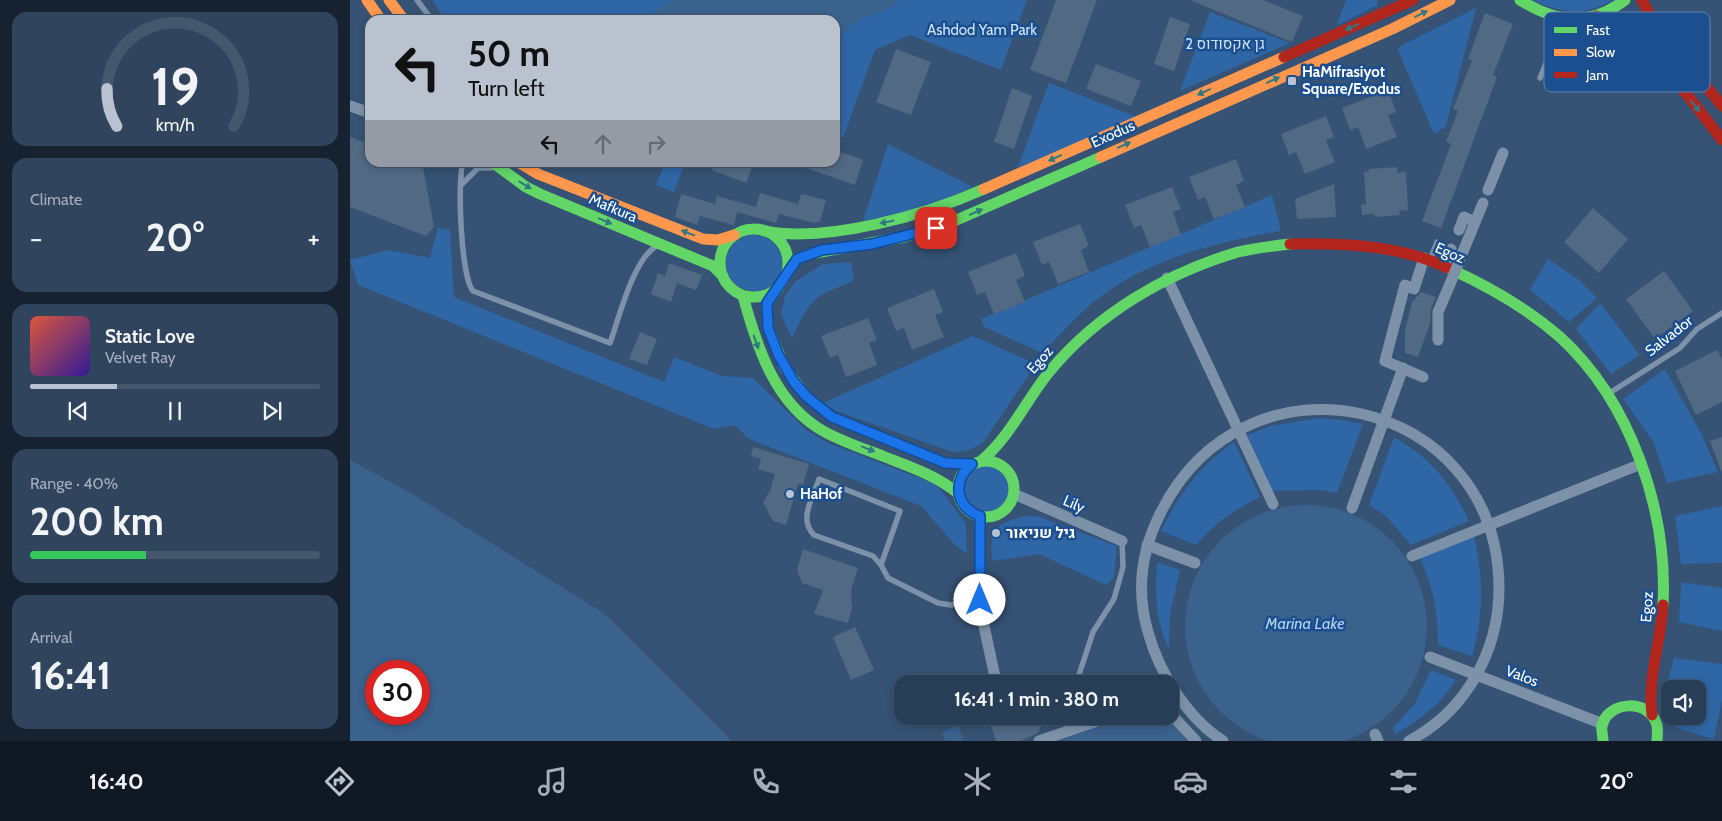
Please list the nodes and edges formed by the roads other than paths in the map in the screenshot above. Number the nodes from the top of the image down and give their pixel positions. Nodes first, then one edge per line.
1 (367, 0) edge
2 (389, 0) edge
3 (417, 0) edge
4 (1413, 0) edge
5 (1450, 0) edge
6 (1520, 0) edge
7 (1625, 0) edge
8 (1642, 0) edge
9 (1603, 12) edge
10 (1648, 12) edge
11 (1544, 13) edge
12 (378, 15) edge
13 (400, 15) edge
14 (428, 15) edge
15 (1544, 68) edge
16 (1540, 78) dead end
17 (1710, 91) edge
18 (1683, 92) edge
19 (350, 106) edge
20 (1722, 106) edge
21 (365, 112) edge
22 (1722, 140) edge
23 (1503, 153) dead end
24 (462, 167) edge
25 (498, 167) edge
26 (526, 167) edge
27 (502, 171) junction
28 (461, 185) junction
29 (1488, 190) dead end
30 (1483, 203) dead end
31 (1475, 222) junction
32 (1459, 230) dead end
33 (764, 231) junction
34 (734, 235) junction
35 (1437, 242) dead end
36 (661, 244) junction
37 (1457, 251) junction
38 (1427, 259) junction
39 (1444, 266) junction
40 (722, 276) junction
41 (786, 276) junction
42 (1167, 278) junction
43 (779, 287) junction
44 (1412, 288) junction
45 (743, 296) junction
46 (1722, 313) edge
47 (1402, 324) dead end
48 (1398, 338) dead end
49 (1438, 340) dead end
50 (1391, 364) junction
51 (1403, 368) junction
52 (1423, 377) dead end
53 (1607, 395) junction
54 (1383, 421) junction
55 (1016, 423) junction
56 (1239, 430) junction
57 (977, 463) junction
58 (1641, 464) junction
59 (1010, 473) junction
60 (959, 494) junction
61 (1014, 494) junction
62 (1273, 504) dead end
63 (1352, 508) dead end
64 (980, 516) junction
65 (1488, 526) junction
66 (1122, 541) joint
67 (1147, 545) junction
68 (1412, 556) dead end
69 (1195, 563) dead end
70 (881, 565) junction
71 (980, 600) junction
72 (1430, 657) dead end
73 (1651, 671) junction
74 (995, 675) edge
75 (1079, 675) edge
76 (1477, 675) junction
77 (1622, 705) junction
78 (1652, 715) junction
79 (1179, 722) edge
80 (1603, 724) junction
81 (1085, 725) edge
82 (1660, 738) edge
83 (1039, 741) edge
84 (1196, 741) edge
85 (1223, 741) edge
86 (1410, 741) edge
87 (1603, 741) edge

1 - 12 street
2 - 13 street
3 - 14 lane
4 -> 33 street, Exodus
41 -> 5 street, Exodus
6 - 11 street
7 - 9 street
8 - 10 street
15 - 16 lane
17 - 20 street
18 -> 22 street
19 - 21 street
23 - 29 street
24 - 28 lane
25 - 27 street, Mafkura
34 -> 26 street, Mafkura
27 - 28 lane
27 -> 36 street, Mafkura
28 - 36 lane
30 - 31 street
31 - 32 street
31 - 37 street
33 - 34 street
33 - 41 street
34 - 40 street
35 - 38 lane
36 - 40 street, Mafkura
37 - 39 street
37 - 49 street, bridge
38 - 39 street, Egoz
38 - 42 street, Egoz
38 - 44 street
39 - 53 street, Egoz
40 - 45 street
41 - 43 street
42 - 55 street, Egoz
42 - 56 street
43 - 45 street
43 - 57 street
44 - 47 street
44 - 50 street
45 -> 60 street
46 - 53 lane, Salvador
48 - 50 street
50 - 51 street
51 - 52 street
51 - 54 street
53 - 58 street, Egoz
54 - 56 street
54 - 63 street
54 - 65 street
55 - 57 street, Egoz
55 - 59 street, Egoz
56 - 62 street
56 - 67 street
57 - 59 street
57 - 60 street
58 - 65 street
58 - 73 street, Egoz
59 - 61 street
60 - 64 street
61 - 64 street
61 - 66 street, Lily
64 - 71 street
65 - 68 street
65 - 76 street
66 - 75 lane
67 - 69 street
67 - 85 street
70 - 70 lane
70 - 71 lane
71 - 74 street
72 - 76 street, Valos
73 - 77 street, Egoz
73 - 78 street, Egoz
76 - 80 street, Valos
76 - 86 street
77 - 78 street
77 - 80 street, Egoz
78 - 82 street, Egoz
79 - 84 street
80 - 87 street
81 - 83 street

